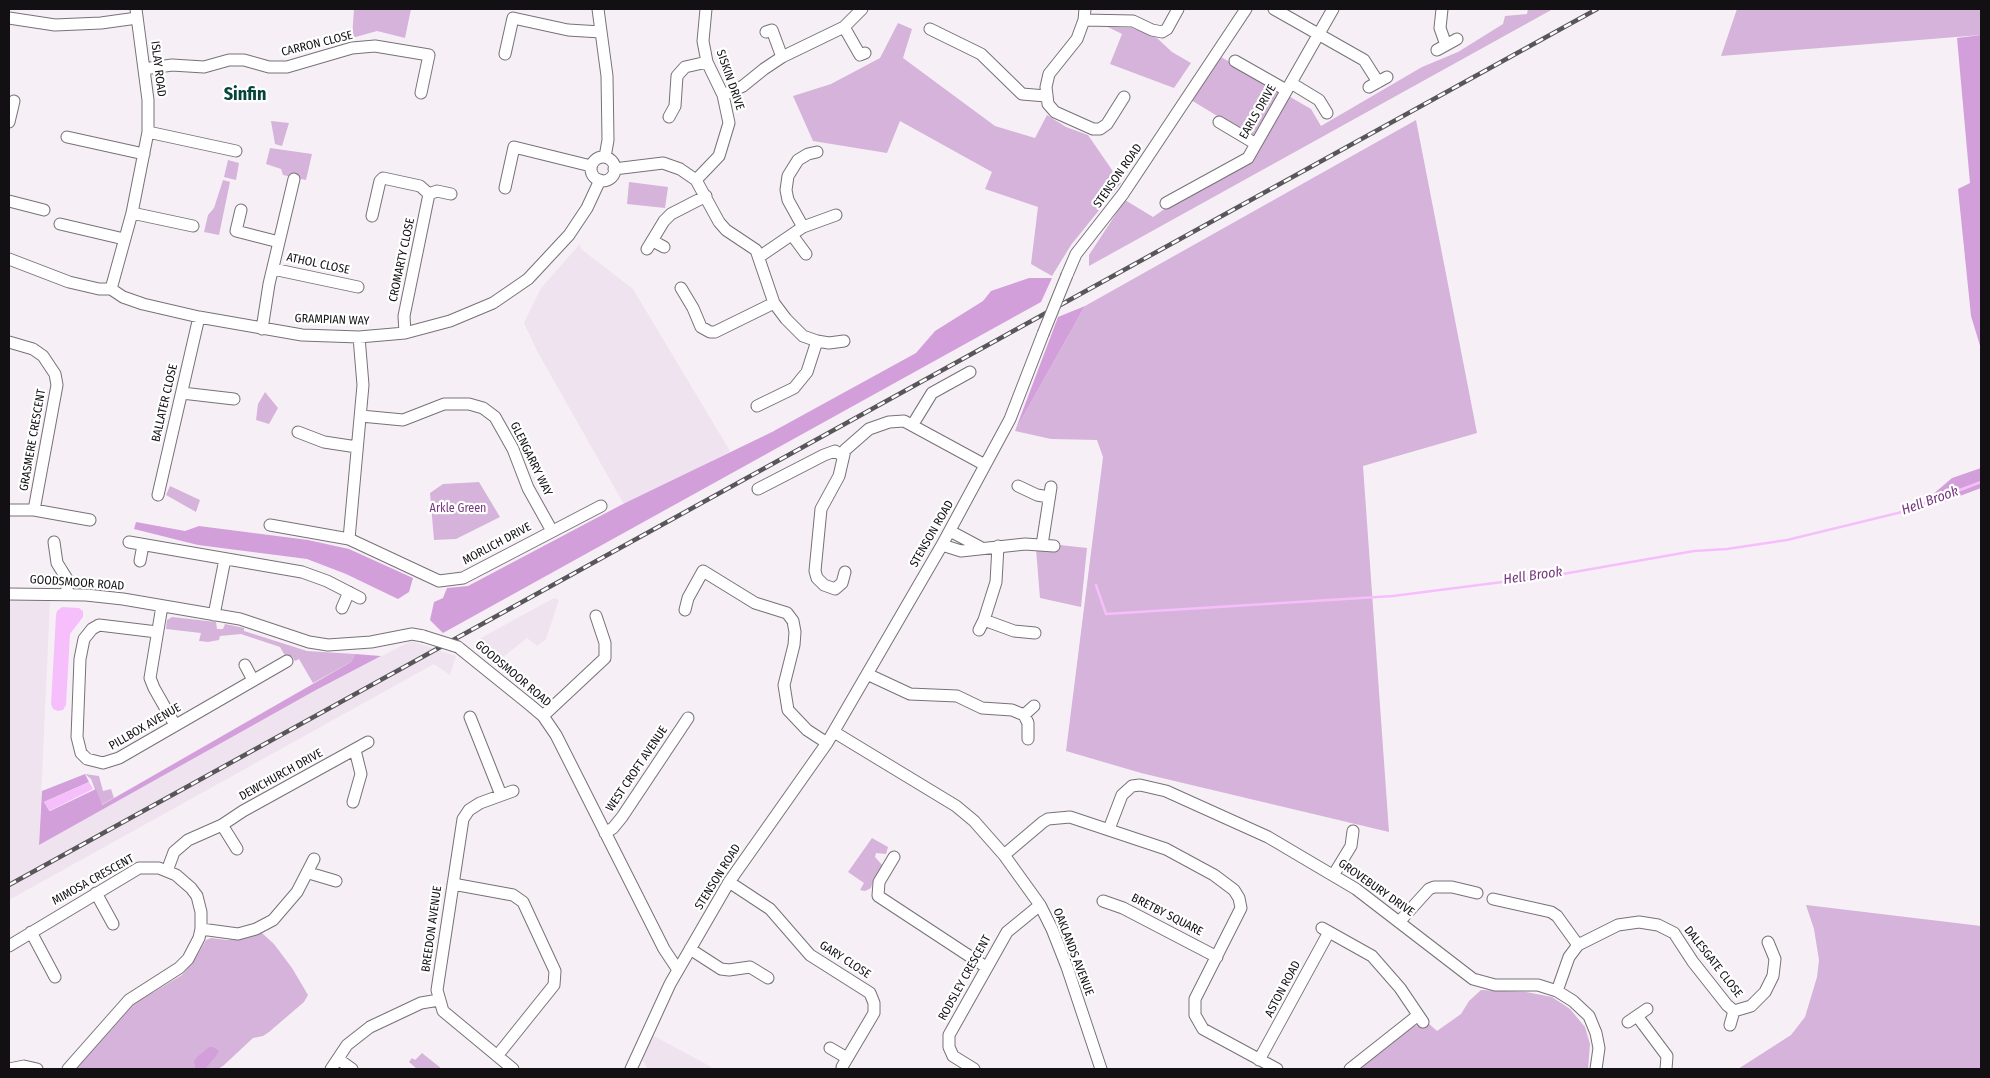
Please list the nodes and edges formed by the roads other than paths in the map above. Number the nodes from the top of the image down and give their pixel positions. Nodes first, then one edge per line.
1 (598, 9) edge
2 (706, 9) edge
3 (862, 9) edge
4 (1178, 9) edge
5 (1246, 9) edge
6 (1274, 9) edge
7 (1333, 9) edge
8 (1442, 9) edge
9 (136, 13) edge
10 (1084, 14) edge
11 (9, 18) edge
12 (844, 27) junction
13 (930, 29) dead end
14 (602, 32) junction
15 (766, 32) dead end
16 (1318, 34) junction
17 (1458, 39) dead end
18 (865, 53) dead end
19 (505, 54) dead end
20 (782, 57) junction
21 (1236, 61) dead end
22 (707, 62) junction
23 (144, 69) junction
24 (1378, 82) dead end
25 (1288, 86) junction
26 (421, 93) dead end
27 (723, 95) junction
28 (1046, 96) junction
29 (1124, 97) dead end
30 (14, 101) dead end
31 (1327, 113) dead end
32 (669, 117) dead end
33 (9, 122) edge
34 (1219, 122) dead end
35 (148, 132) junction
36 (67, 137) dead end
37 (1256, 144) junction
38 (236, 151) dead end
39 (817, 152) dead end
40 (144, 154) junction
41 (605, 157) junction
42 (591, 166) junction
43 (614, 169) junction
44 (294, 179) dead end
45 (600, 180) junction
46 (696, 180) junction
47 (505, 188) dead end
48 (429, 194) junction
49 (451, 194) dead end
50 (706, 196) junction
51 (1169, 196) dead end
52 (9, 201) edge
53 (44, 210) dead end
54 (241, 210) dead end
55 (132, 213) junction
56 (836, 215) dead end
57 (372, 216) dead end
58 (60, 224) dead end
59 (192, 226) dead end
60 (803, 227) junction
61 (792, 235) junction
62 (124, 239) junction
63 (279, 242) junction
64 (664, 247) dead end
65 (806, 254) dead end
66 (760, 257) junction
67 (9, 259) edge
68 (273, 269) junction
69 (358, 287) dead end
70 (681, 288) dead end
71 (111, 289) junction
72 (774, 303) junction
73 (199, 318) junction
74 (262, 329) junction
75 (405, 333) junction
76 (359, 337) junction
77 (817, 341) junction
78 (844, 341) dead end
79 (9, 342) edge
80 (970, 372) dead end
81 (182, 393) junction
82 (234, 399) dead end
83 (756, 406) dead end
84 (361, 416) junction
85 (913, 424) junction
86 (298, 432) dead end
87 (357, 447) junction
88 (843, 456) junction
89 (985, 465) junction
90 (1018, 486) dead end
91 (758, 489) dead end
92 (158, 496) dead end
93 (601, 506) dead end
94 (9, 510) edge
95 (34, 510) junction
96 (90, 520) dead end
97 (270, 525) dead end
98 (552, 531) junction
99 (950, 531) junction
100 (55, 539) dead end
101 (349, 540) junction
102 (128, 542) dead end
103 (143, 544) junction
104 (942, 545) junction
105 (1042, 545) junction
106 (998, 546) junction
107 (1054, 546) dead end
108 (980, 547) junction
109 (225, 559) junction
110 (140, 561) dead end
111 (845, 572) dead end
112 (349, 592) junction
113 (9, 594) edge
114 (67, 594) junction
115 (360, 598) dead end
116 (162, 606) junction
117 (342, 608) dead end
118 (685, 610) dead end
119 (214, 615) junction
120 (596, 616) dead end
121 (157, 632) junction
122 (1035, 634) dead end
123 (287, 662) dead end
124 (244, 665) dead end
125 (867, 674) junction
126 (253, 680) junction
127 (1034, 706) dead end
128 (1024, 715) junction
129 (543, 716) junction
130 (470, 717) dead end
131 (688, 718) dead end
132 (174, 725) junction
133 (834, 732) junction
134 (1028, 739) dead end
135 (368, 742) dead end
136 (827, 743) junction
137 (355, 750) junction
138 (513, 791) dead end
139 (501, 795) junction
140 (353, 802) dead end
141 (222, 825) junction
142 (1109, 829) junction
143 (1353, 832) dead end
144 (605, 833) junction
145 (237, 849) dead end
146 (894, 856) dead end
147 (1004, 856) junction
148 (314, 859) dead end
149 (167, 871) junction
150 (309, 873) junction
151 (1334, 874) junction
152 (336, 881) dead end
153 (729, 882) junction
154 (453, 884) junction
155 (96, 893) junction
156 (1477, 893) dead end
157 (1493, 899) dead end
158 (1103, 901) dead end
159 (1040, 905) junction
160 (1400, 921) junction
161 (113, 924) dead end
162 (201, 929) junction
163 (31, 932) junction
164 (1768, 942) dead end
165 (1578, 945) junction
166 (9, 946) edge
167 (690, 948) junction
168 (1217, 957) junction
169 (986, 967) junction
170 (678, 970) junction
171 (55, 977) dead end
172 (768, 978) dead end
173 (1557, 991) junction
174 (439, 1000) junction
175 (1734, 1010) junction
176 (1637, 1016) dead end
177 (1730, 1025) dead end
178 (830, 1048) dead end
179 (497, 1056) junction
180 (338, 1059) junction
181 (1259, 1060) junction
182 (9, 1069) edge
183 (37, 1069) edge
184 (68, 1069) edge
185 (331, 1069) edge
186 (352, 1069) edge
187 (513, 1069) edge
188 (631, 1069) edge
189 (974, 1069) edge
190 (1101, 1069) edge
191 (1278, 1069) edge
192 (1350, 1069) edge
193 (1596, 1069) edge
194 (1666, 1069) edge

1 - 14 street
2 - 22 street, SISKIN DRIVE
3 - 12 street
4 - 10 street
5 - 89 street, STENSON ROAD, bridge
6 - 16 street
7 - 16 street, EARLS DRIVE
8 - 17 street
9 - 11 street
9 - 23 street, ISLAY ROAD
10 - 28 street
12 - 18 street
12 - 20 street
13 - 28 street
14 - 19 street
14 - 41 street
15 - 20 street
16 - 24 street
16 - 25 street, EARLS DRIVE
20 - 27 street
21 - 25 street
22 - 27 street, SISKIN DRIVE
22 - 32 street
23 - 26 street, CARRON CLOSE
23 - 35 street, ISLAY ROAD
25 - 31 street
25 - 37 street, EARLS DRIVE
27 - 46 street, SISKIN DRIVE
28 - 29 street
30 - 33 street
34 - 37 street
35 - 38 street
35 - 40 street, ISLAY ROAD
36 - 40 street
37 - 51 street, EARLS DRIVE
39 - 60 street
40 - 55 street, ISLAY ROAD
41 - 42 street
41 - 43 street
42 - 45 street
42 - 47 street
43 - 45 street
43 - 46 street
44 - 63 street, ATHOL CLOSE
45 - 75 street, GRAMPIAN WAY
46 - 50 street
48 - 49 street
48 - 57 street
48 - 75 street, CROMARTY CLOSE
50 - 64 street
50 - 66 street
52 - 53 street
54 - 63 street, ATHOL CLOSE
55 - 59 street
55 - 62 street, ISLAY ROAD
56 - 60 street
58 - 62 street
60 - 61 street
61 - 65 street
61 - 66 street
62 - 71 street, ISLAY ROAD
63 - 68 street, ATHOL CLOSE
66 - 72 street
67 - 71 street, GRAMPIAN WAY
68 - 69 street, ATHOL CLOSE
68 - 74 street, ATHOL CLOSE
70 - 72 street
71 - 73 street, GRAMPIAN WAY
72 - 77 street
73 - 74 street, GRAMPIAN WAY
73 - 81 street, BALLATER CLOSE
74 - 76 street, GRAMPIAN WAY
75 - 76 street, GRAMPIAN WAY
76 - 84 street
77 - 78 street
77 - 83 street
79 - 95 street, GRASMERE CRESCENT
80 - 85 street
81 - 82 street
81 - 92 street, BALLATER CLOSE
84 - 87 street
84 - 98 street, GLENGARRY WAY
85 - 88 street
85 - 89 street
86 - 87 street
87 - 101 street
88 - 91 street
88 - 111 street
89 - 99 street, STENSON ROAD
90 - 105 street
93 - 98 street, MORLICH DRIVE
94 - 95 street
95 - 96 street
97 - 101 street, MORLICH DRIVE
98 - 101 street, MORLICH DRIVE
99 - 104 street, STENSON ROAD
99 - 108 street
100 - 114 street
102 - 103 street
103 - 109 street
103 - 110 street
104 - 108 street
104 - 125 street, STENSON ROAD
105 - 106 street
105 - 107 street
106 - 108 street
106 - 122 street
109 - 112 street
109 - 119 street
112 - 115 street
112 - 117 street
113 - 114 street, GOODSMOOR ROAD
114 - 116 street, GOODSMOOR ROAD
116 - 119 street, GOODSMOOR ROAD
116 - 121 street
118 - 136 street
119 - 129 street, GOODSMOOR ROAD, bridge
120 - 129 street
121 - 132 street
121 - 132 street, PILLBOX AVENUE
123 - 126 street, PILLBOX AVENUE
124 - 126 street
125 - 128 street
125 - 133 street, STENSON ROAD
126 - 132 street, PILLBOX AVENUE
127 - 128 street
128 - 134 street
129 - 144 street, GOODSMOOR ROAD
130 - 139 street
131 - 144 street, WEST CROFT AVENUE
133 - 136 street, STENSON ROAD
133 - 147 street, OAKLANDS AVENUE
135 - 137 street, DEWCHURCH DRIVE
136 - 153 street, STENSON ROAD
137 - 140 street
137 - 141 street, DEWCHURCH DRIVE
138 - 139 street, BREEDON AVENUE
139 - 154 street, BREEDON AVENUE
141 - 145 street
141 - 149 street, DEWCHURCH DRIVE
142 - 147 street
142 - 151 street, GROVEBURY DRIVE
142 - 168 street
143 - 151 street
144 - 170 street, GOODSMOOR ROAD
146 - 169 street
147 - 159 street, OAKLANDS AVENUE
148 - 150 street
149 - 155 street, MIMOSA CRESCENT
149 - 162 street, MIMOSA CRESCENT
150 - 152 street
150 - 162 street
151 - 160 street, GROVEBURY DRIVE
153 - 167 street, STENSON ROAD
153 - 178 street, GARY CLOSE
154 - 174 street, BREEDON AVENUE
154 - 179 street
155 - 161 street
155 - 163 street, MIMOSA CRESCENT
156 - 160 street
157 - 165 street
158 - 168 street, BRETBY SQUARE
159 - 169 street, RODSLEY CRESCENT
159 - 190 street, OAKLANDS AVENUE
160 - 173 street, GROVEBURY DRIVE
162 - 184 street, MIMOSA CRESCENT
163 - 166 street, MIMOSA CRESCENT
163 - 171 street
164 - 175 street, DALESGATE CLOSE
165 - 173 street
165 - 175 street, DALESGATE CLOSE
167 - 170 street, STENSON ROAD
167 - 172 street
168 - 181 street
169 - 189 street, RODSLEY CRESCENT
170 - 188 street, STENSON ROAD
173 - 193 street, GROVEBURY DRIVE
174 - 179 street
174 - 180 street
175 - 177 street
176 - 194 street
179 - 187 street
180 - 185 street
180 - 186 street
181 - 191 street
181 - 192 street, ASTON ROAD
182 - 183 street

